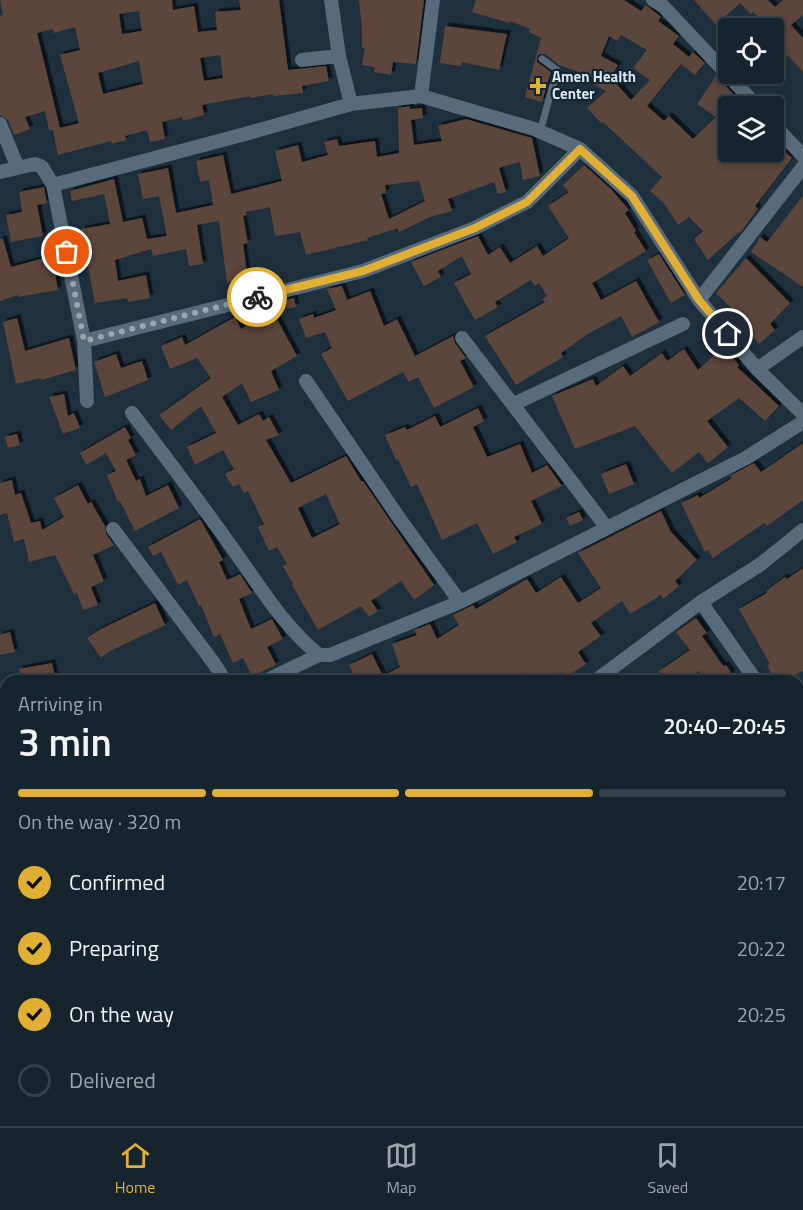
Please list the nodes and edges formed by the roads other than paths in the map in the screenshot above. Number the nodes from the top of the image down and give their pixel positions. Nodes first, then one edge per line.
1 (331, 0) edge
2 (433, 0) edge
3 (653, 0) edge
4 (339, 56) junction
5 (542, 59) dead end
6 (302, 60) dead end
7 (421, 96) junction
8 (748, 96) edge
9 (351, 104) junction
10 (0, 124) edge
11 (540, 132) junction
12 (784, 136) edge
13 (580, 149) junction
14 (803, 156) edge
15 (803, 167) edge
16 (18, 168) junction
17 (0, 172) edge
18 (53, 185) junction
19 (699, 300) junction
20 (683, 324) dead end
21 (803, 337) edge
22 (462, 338) dead end
23 (84, 341) junction
24 (757, 369) junction
25 (306, 381) dead end
26 (87, 401) dead end
27 (514, 404) junction
28 (132, 413) dead end
29 (803, 414) edge
30 (803, 422) edge
31 (607, 528) junction
32 (113, 529) dead end
33 (803, 530) edge
34 (460, 602) junction
35 (701, 602) junction
36 (318, 655) junction
37 (221, 675) edge
38 (277, 675) edge
39 (603, 675) edge
40 (752, 675) edge

1 - 4 street
2 - 7 street
3 - 8 street
4 - 6 street
4 - 9 street
5 - 11 lane
7 - 9 street
7 - 11 street
9 - 18 street
10 - 16 street
11 - 13 street
12 - 14 street
13 - 19 street
13 - 23 street
15 - 19 street
16 - 17 street
16 - 18 street
18 - 23 street
19 - 24 street
20 - 27 street
21 - 24 street
22 - 27 street
23 - 26 street
24 - 29 street
25 - 34 street
27 - 31 street
28 - 36 street
30 - 31 street
31 - 34 street
32 - 37 street
33 - 35 street
34 - 36 street
35 - 39 street
35 - 40 street
36 - 38 street

